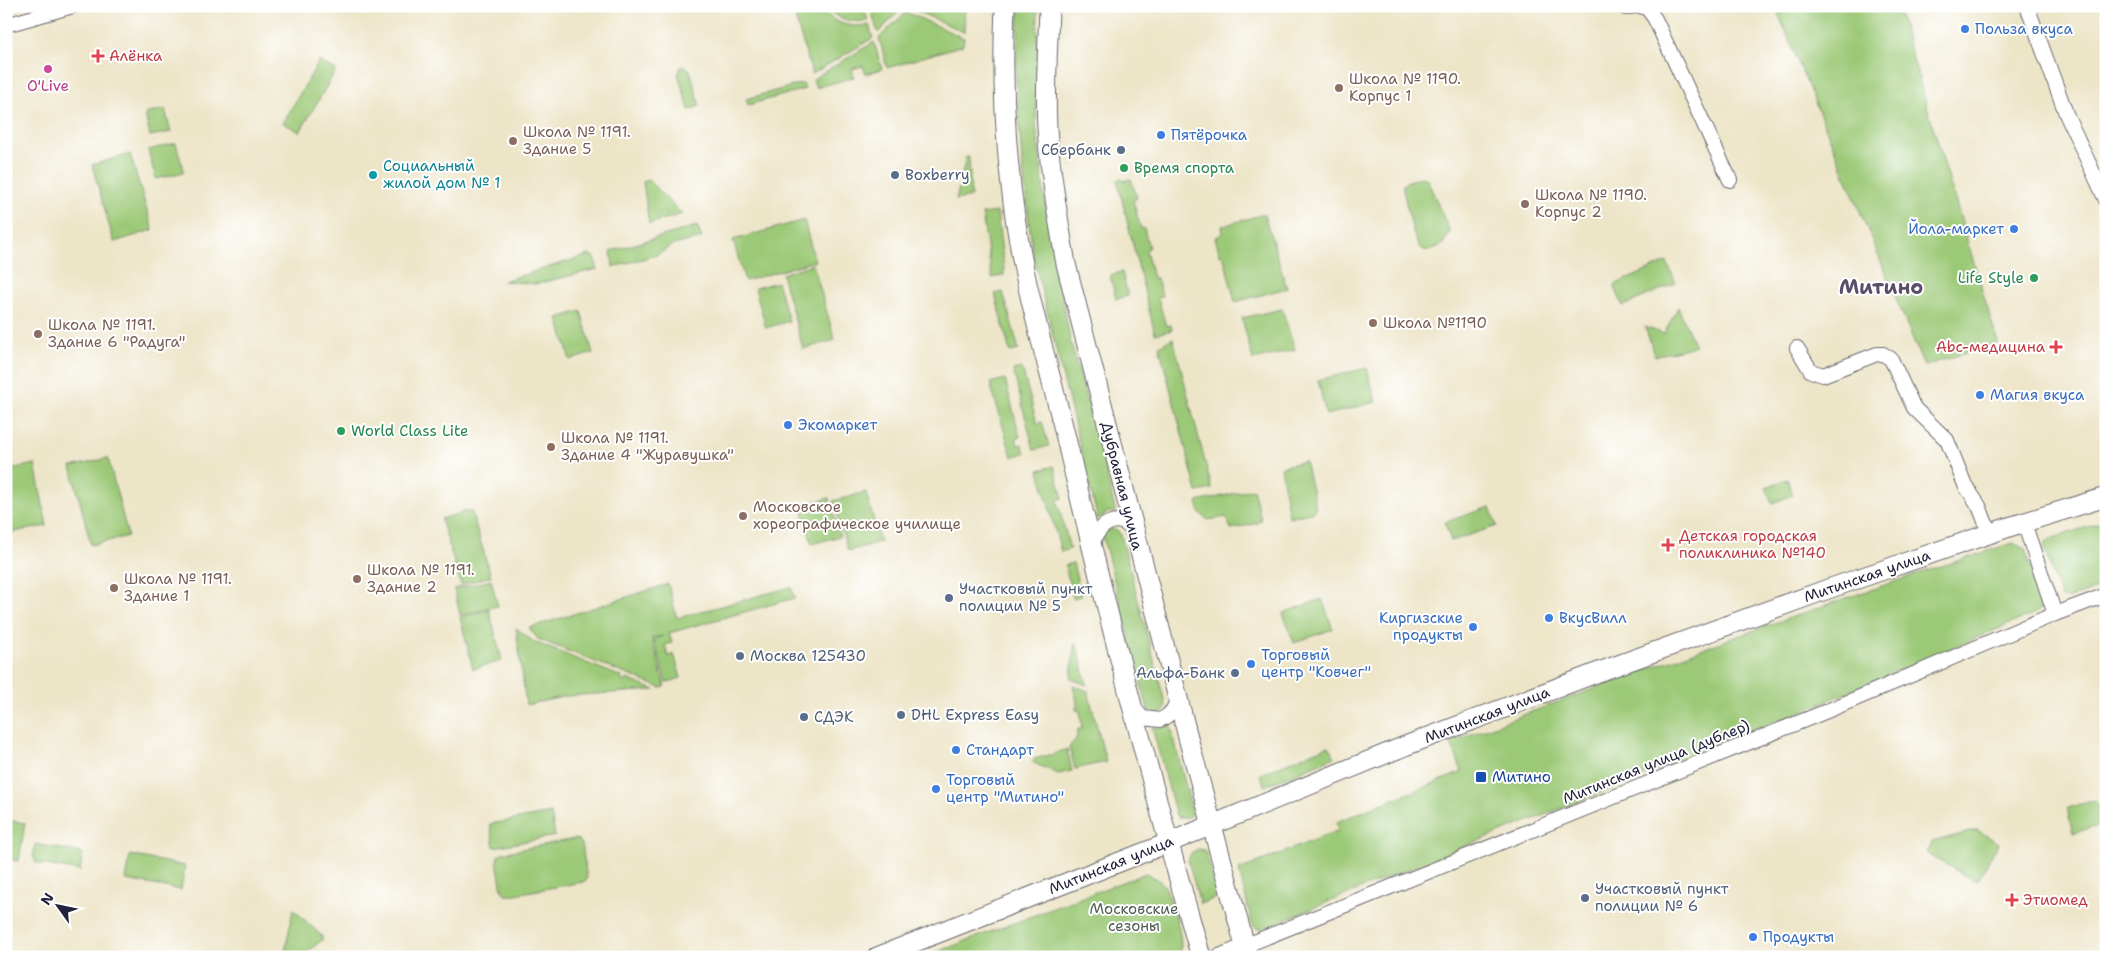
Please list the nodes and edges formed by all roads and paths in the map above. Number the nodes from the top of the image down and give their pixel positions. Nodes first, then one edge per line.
1 (73, 6) edge
2 (1006, 6) edge
3 (1049, 6) edge
4 (1625, 6) edge
5 (1636, 6) edge
6 (1640, 6) edge
7 (2027, 6) edge
8 (6, 25) edge
9 (1730, 180) dead end
10 (2106, 200) edge
11 (1797, 348) dead end
12 (2106, 498) edge
13 (2024, 523) junction
14 (1990, 534) junction
15 (1136, 538) junction
16 (1092, 548) junction
17 (2106, 595) edge
18 (2055, 614) junction
19 (1178, 694) junction
20 (1132, 706) junction
21 (1212, 825) junction
22 (1168, 843) junction
23 (1247, 951) edge
24 (877, 957) edge
25 (1201, 957) edge
26 (1217, 957) edge

1 - 8 street
2 - 16 main road
3 - 15 main road, Дубравная улица
4 - 5 street
6 - 9 street
7 - 10 street
11 - 14 street
12 - 13 main road, Митинская улица
13 - 14 main road, Митинская улица
13 - 18 street
14 - 21 main road, Митинская улица
15 - 16 street
15 - 19 main road, Дубравная улица
16 - 20 main road
17 - 18 street, Митинская улица (дублер)
18 - 23 street, Митинская улица (дублер)
19 - 20 street
19 - 21 main road, Дубравная улица
20 - 22 main road
21 - 22 main road, Митинская улица
21 - 23 main road, Дубравная улица
22 - 24 main road, Митинская улица
22 - 25 main road
23 - 26 street, Митинская улица (дублер)

